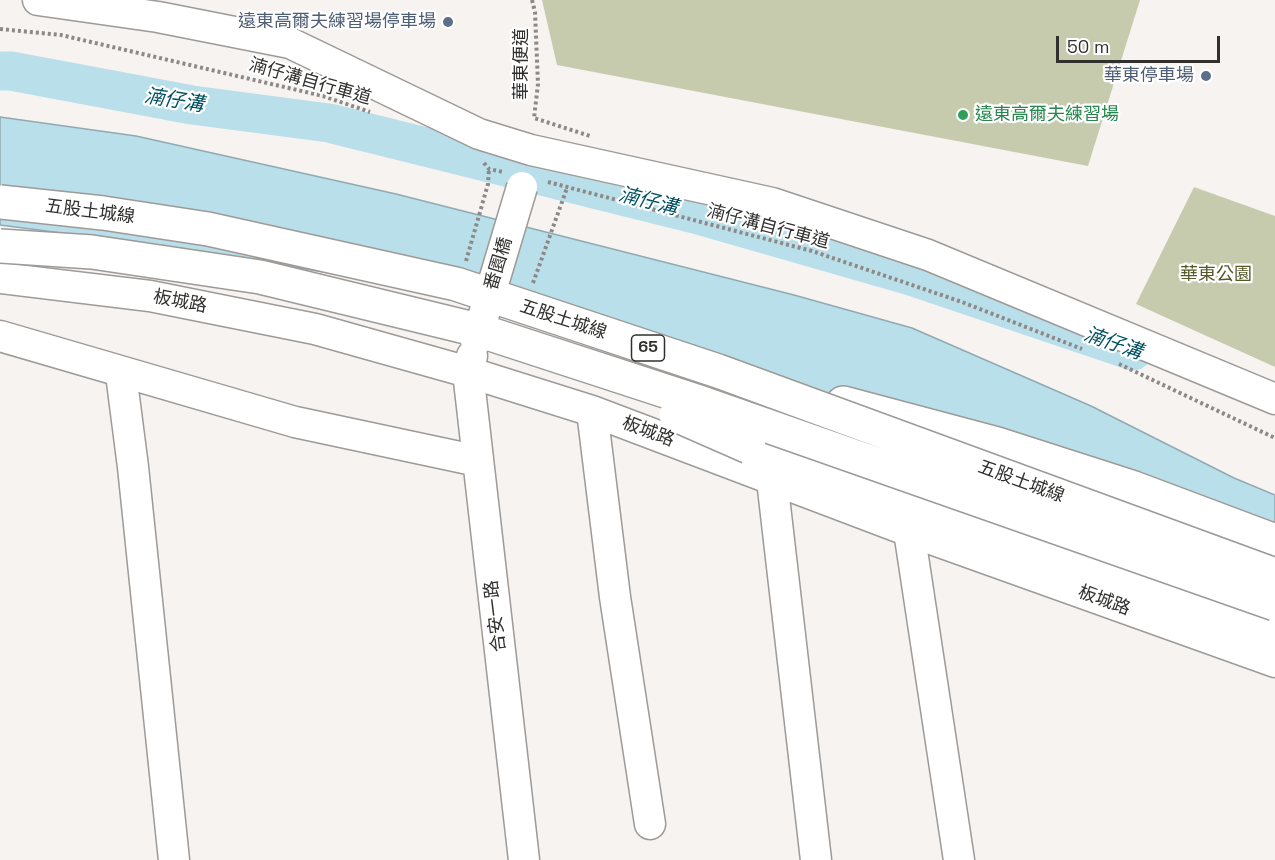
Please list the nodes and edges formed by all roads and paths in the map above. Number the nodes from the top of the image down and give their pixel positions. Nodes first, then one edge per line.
1 (38, 0) edge
2 (532, 0) edge
3 (0, 29) edge
4 (377, 115) dead end
5 (479, 156) dead end
6 (582, 161) junction
7 (489, 169) junction
8 (526, 171) junction
9 (567, 188) junction
10 (0, 202) edge
11 (0, 246) edge
12 (465, 265) dead end
13 (0, 278) edge
14 (532, 286) dead end
15 (0, 336) edge
16 (477, 336) junction
17 (1091, 353) dead end
18 (1113, 361) dead end
19 (718, 370) junction
20 (468, 372) junction
21 (121, 374) junction
22 (1275, 399) edge
23 (592, 411) junction
24 (1275, 438) edge
25 (478, 461) junction
26 (772, 480) junction
27 (909, 531) junction
28 (1275, 541) edge
29 (1275, 575) edge
30 (1275, 604) edge
31 (1275, 633) edge
32 (1275, 662) edge
33 (650, 824) dead end
34 (174, 860) edge
35 (524, 860) edge
36 (816, 860) edge
37 (959, 860) edge

1 - 8 street
2 - 6 path, 華東便道
3 - 4 path, 湳仔溝自行車道
5 - 7 path
6 - 8 street
6 - 9 path, 華東便道
6 - 22 street
7 - 8 path, 湳仔溝自行車道
7 - 12 path
8 - 9 path, 湳仔溝自行車道
8 - 16 street, 番園橋, bridge
9 - 14 path, 華東便道
9 - 17 path, 湳仔溝自行車道
10 - 19 highway, 五股土城線 / 65, bridge
11 - 16 highway, 五股土城線 / 65, bridge
13 - 20 street, 板城路
15 - 21 street
16 - 20 street, 番園橋
16 - 30 highway, 五股土城線 / 65, bridge
16 - 31 highway, bridge
18 - 24 path
19 - 28 highway, bridge
19 - 29 highway, 五股土城線 / 65, bridge
20 - 23 street, 板城路
20 - 25 street, 合安一路
21 - 25 street
21 - 34 street
23 - 26 street, 板城路
23 - 33 street
25 - 35 street, 合安一路
26 - 27 street, 板城路
26 - 36 street
27 - 32 street, 板城路
27 - 37 street

